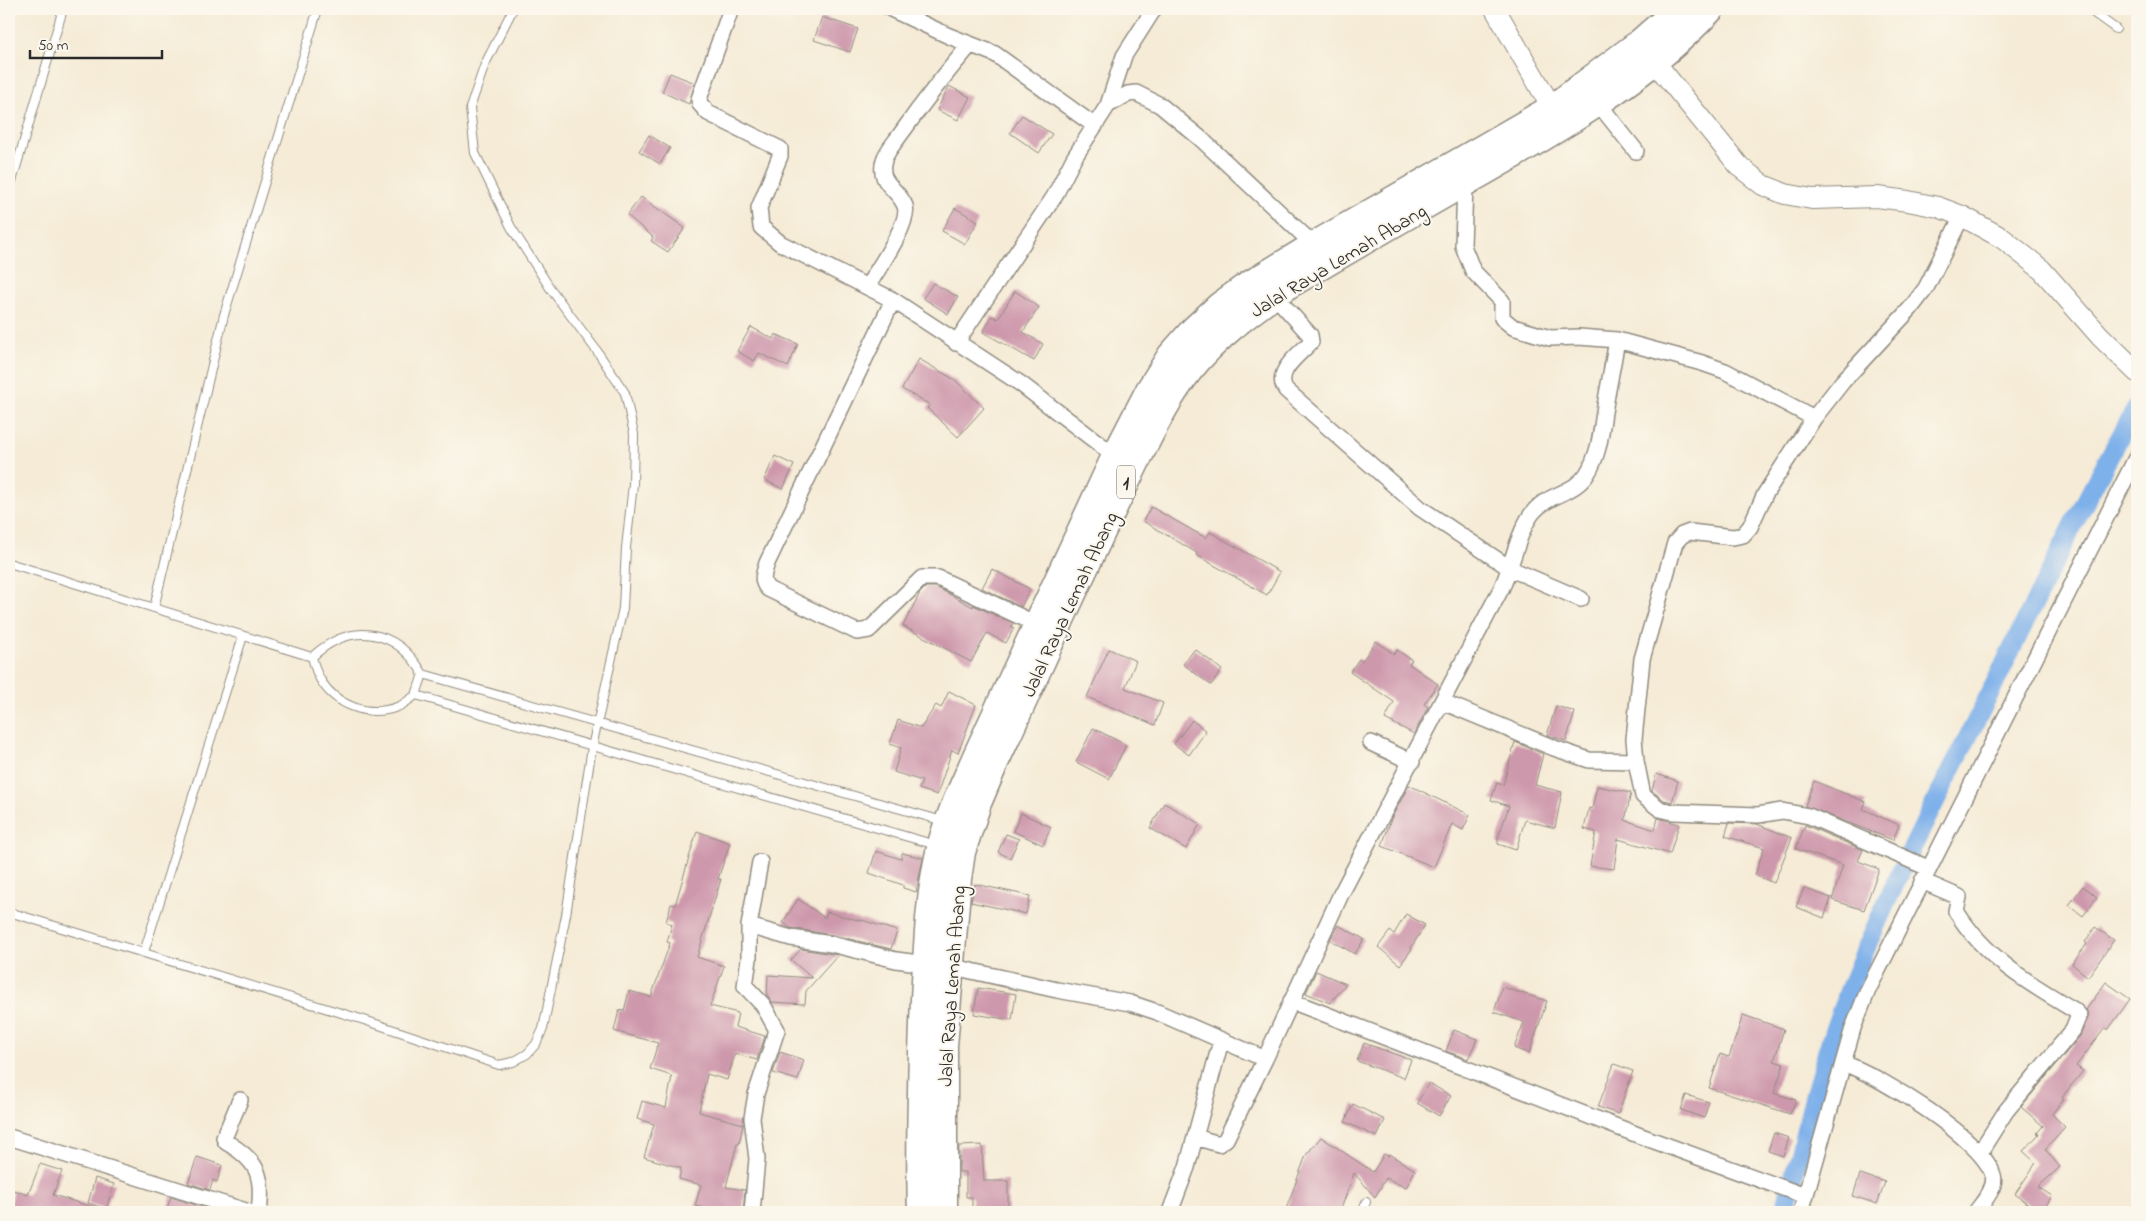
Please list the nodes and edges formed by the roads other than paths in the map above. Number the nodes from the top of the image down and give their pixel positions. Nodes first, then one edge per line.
1 (63, 9) edge
2 (318, 9) edge
3 (513, 9) edge
4 (731, 9) edge
5 (891, 9) edge
6 (1154, 9) edge
7 (1495, 9) edge
8 (1678, 9) edge
9 (1711, 9) edge
10 (2088, 9) edge
11 (2116, 29) dead end
12 (970, 45) junction
13 (1646, 52) junction
14 (1598, 103) junction
15 (1108, 105) junction
16 (1552, 108) junction
17 (1095, 126) junction
18 (1636, 150) dead end
19 (1465, 183) junction
20 (9, 191) edge
21 (1962, 216) junction
22 (1314, 245) junction
23 (867, 287) junction
24 (1274, 295) junction
25 (893, 300) junction
26 (1617, 340) junction
27 (956, 344) junction
28 (2137, 372) edge
29 (1814, 418) junction
30 (1114, 456) junction
31 (2137, 456) edge
32 (9, 563) edge
33 (1511, 569) junction
34 (1581, 599) dead end
35 (154, 608) junction
36 (1036, 624) junction
37 (243, 636) junction
38 (312, 658) junction
39 (423, 674) junction
40 (416, 695) junction
41 (1443, 702) junction
42 (597, 724) junction
43 (1371, 743) dead end
44 (592, 747) junction
45 (1636, 761) junction
46 (1412, 762) junction
47 (955, 838) junction
48 (760, 862) dead end
49 (1922, 871) junction
50 (9, 912) edge
51 (749, 926) junction
52 (144, 952) junction
53 (938, 965) junction
54 (1291, 1001) junction
55 (1221, 1041) junction
56 (1264, 1059) junction
57 (1843, 1063) junction
58 (240, 1100) dead end
59 (9, 1137) edge
60 (1195, 1138) junction
61 (1980, 1152) junction
62 (1801, 1195) junction
63 (1366, 1202) dead end
64 (249, 1212) edge
65 (259, 1212) edge
66 (752, 1212) edge
67 (921, 1212) edge
68 (944, 1212) edge
69 (1170, 1212) edge
70 (1362, 1212) edge
71 (1801, 1212) edge
72 (1976, 1212) edge

1 - 20 lane
2 - 35 lane
3 - 42 lane
4 - 23 street
5 - 12 street
6 - 15 street
7 - 16 street
8 - 13 highway, Jalal Raya Lemah Abang / 1
9 - 13 highway, Jalal Raya Lemah Abang / 1
10 - 11 lane
12 - 17 street
12 - 23 street
13 - 14 highway, Jalal Raya Lemah Abang / 1
13 - 16 highway, Jalal Raya Lemah Abang / 1
13 - 21 street
14 - 18 street
14 - 19 highway, Jalal Raya Lemah Abang / 1
15 - 17 street
15 - 22 street
16 - 22 highway, Jalal Raya Lemah Abang / 1
17 - 27 street
19 - 24 highway, Jalal Raya Lemah Abang / 1
19 - 26 street
21 - 28 street
21 - 29 street
22 - 30 highway, Jalal Raya Lemah Abang / 1
23 - 25 street
24 - 33 street
24 - 47 highway, Jalal Raya Lemah Abang / 1
25 - 27 street
25 - 36 street
26 - 29 street
26 - 33 street
27 - 30 street
29 - 45 street
30 - 36 highway, Jalal Raya Lemah Abang / 1
31 - 49 street
32 - 35 lane
33 - 34 street
33 - 41 street
35 - 37 lane
36 - 47 highway, Jalal Raya Lemah Abang / 1
37 - 38 lane
37 - 52 lane
38 - 39 lane
38 - 40 lane
39 - 40 lane
39 - 42 lane
40 - 44 lane
41 - 45 street
41 - 46 street
42 - 44 lane
42 - 47 lane
43 - 46 street
44 - 47 lane
44 - 52 lane
45 - 49 street
46 - 54 street
47 - 53 highway, Jalal Raya Lemah Abang / 1
48 - 51 street
49 - 57 street
49 - 61 street
50 - 52 lane
51 - 53 street
51 - 66 street
53 - 55 street
53 - 67 highway, Jalal Raya Lemah Abang / 1
53 - 68 highway, Jalal Raya Lemah Abang / 1
54 - 56 street
54 - 62 street
55 - 56 street
55 - 60 street
56 - 60 street
57 - 61 street
57 - 62 street
58 - 65 street
59 - 64 street
60 - 69 street
61 - 72 street
62 - 71 street
63 - 70 lane

